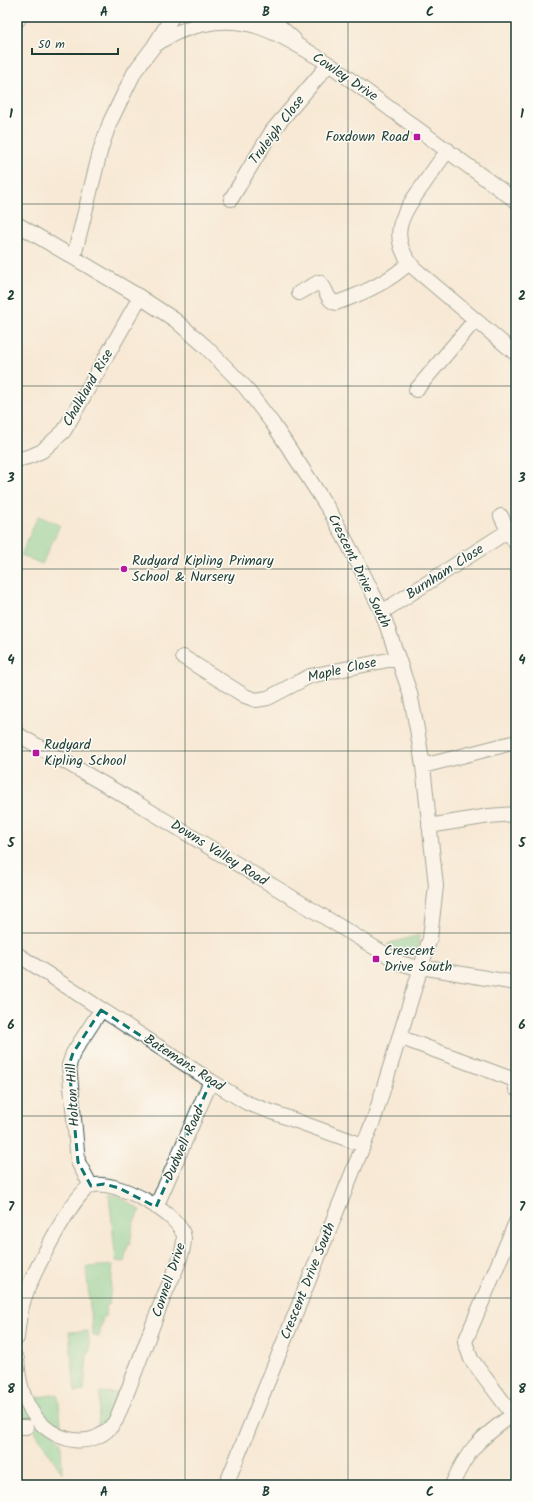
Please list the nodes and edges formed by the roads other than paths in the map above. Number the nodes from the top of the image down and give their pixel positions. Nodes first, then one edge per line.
1 (20, 17) edge
2 (172, 17) edge
3 (269, 17) edge
4 (17, 21) edge
5 (199, 21) edge
6 (154, 46) junction
7 (300, 47) junction
8 (329, 64) junction
9 (448, 150) junction
10 (230, 199) dead end
11 (516, 201) edge
12 (17, 224) edge
13 (72, 256) junction
14 (409, 263) junction
15 (299, 293) dead end
16 (140, 297) junction
17 (475, 320) junction
18 (516, 354) edge
19 (416, 390) dead end
20 (17, 460) edge
21 (501, 516) dead end
22 (508, 531) junction
23 (516, 544) edge
24 (382, 612) junction
25 (183, 657) dead end
26 (398, 658) junction
27 (17, 734) edge
28 (516, 742) edge
29 (423, 766) junction
30 (516, 814) edge
31 (430, 826) junction
32 (17, 954) edge
33 (422, 968) junction
34 (516, 983) edge
35 (101, 1010) junction
36 (399, 1037) junction
37 (211, 1082) junction
38 (516, 1089) edge
39 (363, 1146) junction
40 (91, 1186) junction
41 (156, 1207) junction
42 (516, 1222) edge
43 (511, 1248) edge
44 (17, 1338) edge
45 (17, 1359) edge
46 (514, 1413) edge
47 (226, 1485) edge
48 (452, 1485) edge

1 - 4 street
2 - 6 street, Cowley Drive
3 - 7 street
5 - 6 street, Cowley Drive
5 - 7 street, Cowley Drive
6 - 13 street, Cowley Drive
7 - 8 street, Cowley Drive
8 - 9 street, Cowley Drive
8 - 10 street, Truleigh Close
9 - 11 street, Cowley Drive
9 - 14 street
12 - 13 street, Crescent Drive South
13 - 16 street, Crescent Drive South
14 - 15 street
14 - 17 street
16 - 20 street, Chalkland Rise
16 - 24 street, Crescent Drive South
17 - 18 street
17 - 19 street
21 - 22 street
22 - 23 street
22 - 24 street, Burnham Close
24 - 26 street, Crescent Drive South
25 - 26 street, Maple Close
26 - 29 street, Crescent Drive South
27 - 33 street, Downs Valley Road
28 - 29 street
29 - 31 street, Crescent Drive South
30 - 31 street
31 - 33 street, Crescent Drive South
32 - 35 street, Batemans Road
33 - 34 street, Downs Valley Road
33 - 36 street, Crescent Drive South
35 - 37 street, Batemans Road
35 - 40 street, Holton Hill
36 - 38 street
36 - 39 street, Crescent Drive South
37 - 39 street, Batemans Road
37 - 41 street, Dudwell Road
39 - 47 street, Crescent Drive South
40 - 41 street, Connell Drive
40 - 44 street
41 - 45 street, Connell Drive
42 - 43 street
43 - 46 street
46 - 48 street

